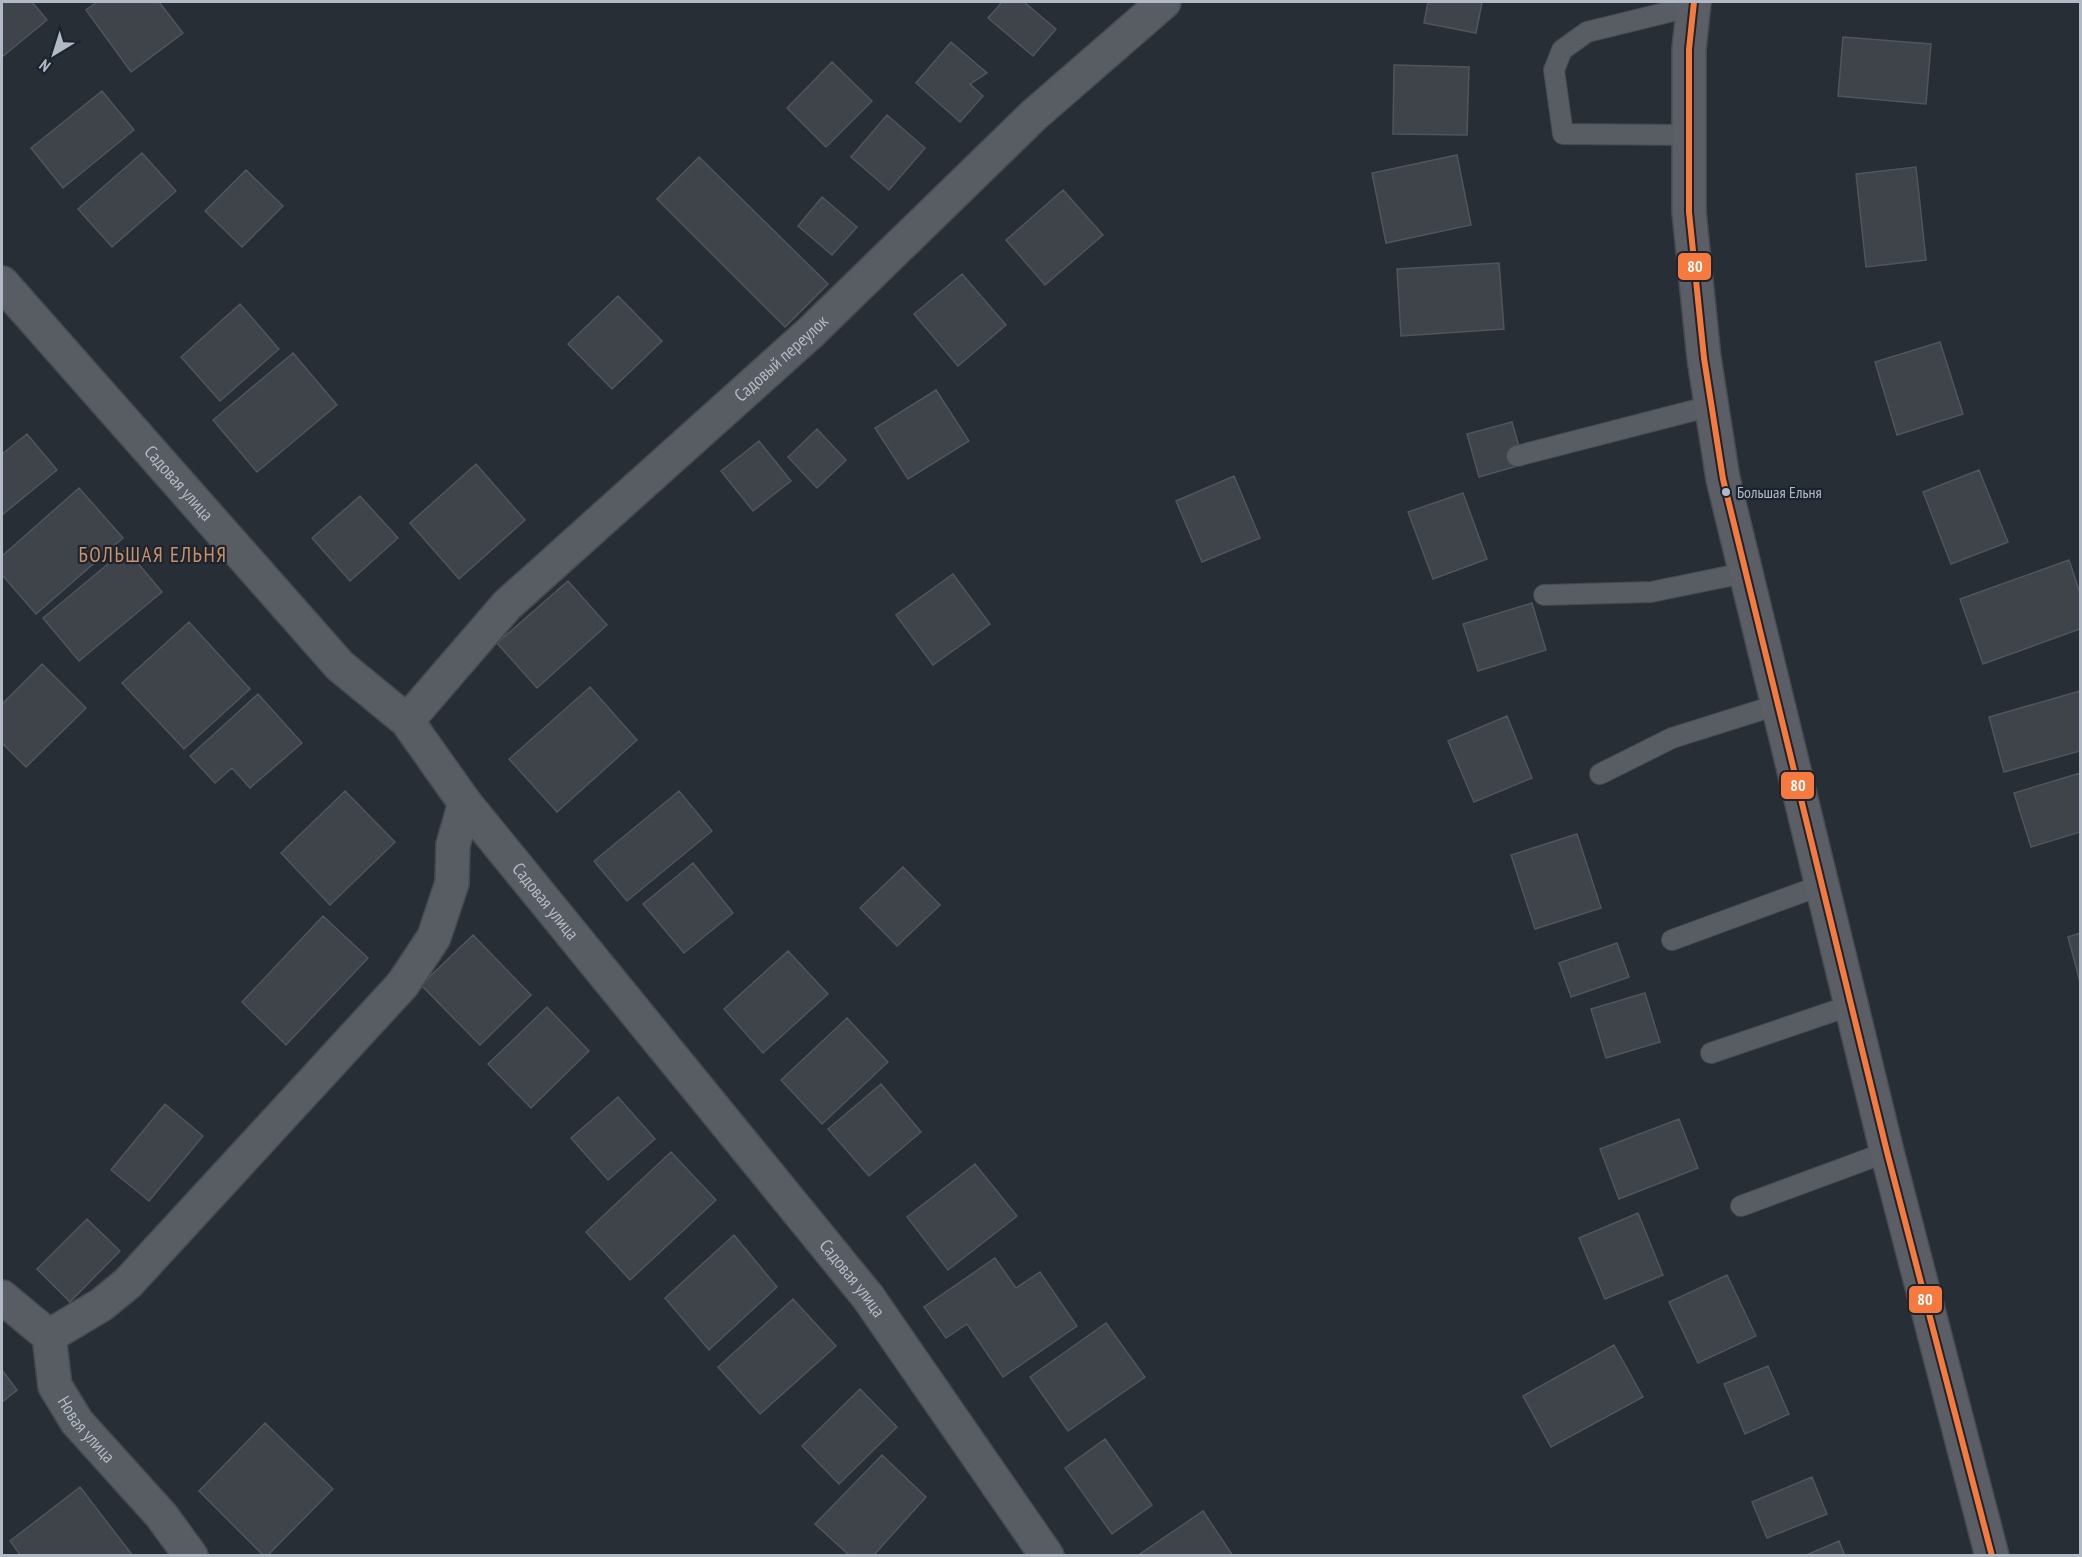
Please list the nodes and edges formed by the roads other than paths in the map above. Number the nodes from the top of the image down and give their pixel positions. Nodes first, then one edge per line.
1 (1164, 2) edge
2 (1694, 4) edge
3 (1689, 135) junction
4 (2, 283) edge
5 (1711, 406) junction
6 (1517, 456) dead end
7 (1744, 573) junction
8 (1544, 595) dead end
9 (1777, 705) junction
10 (407, 721) junction
11 (1600, 774) dead end
12 (465, 803) junction
13 (1822, 885) junction
14 (1672, 940) dead end
15 (1852, 1005) junction
16 (1711, 1053) dead end
17 (1887, 1152) junction
18 (1742, 1206) dead end
19 (2, 1297) edge
20 (49, 1336) junction
21 (191, 1556) edge
22 (1047, 1556) edge
23 (1992, 1556) edge

1 - 10 street, Садовый переулок
2 - 3 main road
2 - 3 lane
3 - 5 main road
4 - 10 street, Садовая улица
5 - 6 lane
5 - 7 main road
7 - 8 lane
7 - 9 main road
9 - 11 lane
9 - 13 main road
10 - 12 street, Садовая улица
12 - 20 street
12 - 22 street, Садовая улица
13 - 14 lane
13 - 15 main road
15 - 16 lane
15 - 17 main road
17 - 18 lane
17 - 23 main road
19 - 20 street
20 - 21 street, Новая улица

